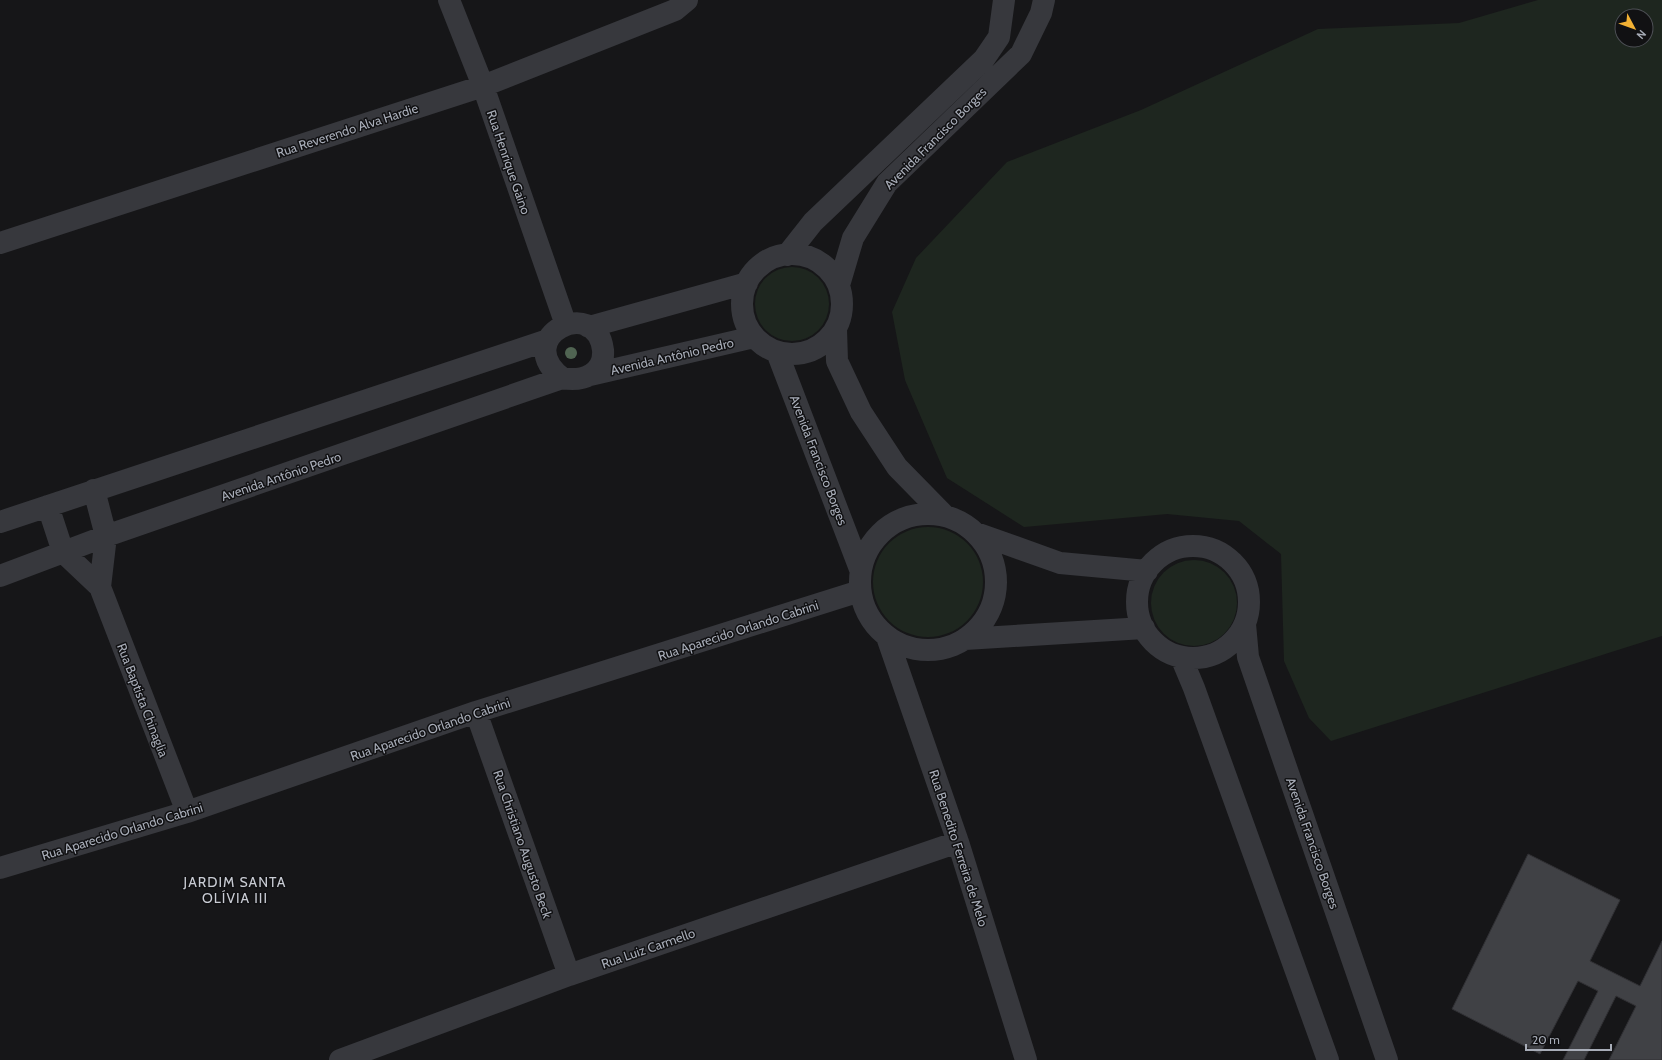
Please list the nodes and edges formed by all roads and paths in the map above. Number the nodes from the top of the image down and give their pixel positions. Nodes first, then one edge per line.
1 (449, 0) edge
2 (687, 0) edge
3 (1004, 0) edge
4 (1044, 0) edge
5 (483, 86) junction
6 (948, 93) junction
7 (964, 109) junction
8 (0, 243) edge
9 (787, 254) junction
10 (747, 283) junction
11 (839, 285) junction
12 (566, 325) junction
13 (589, 327) junction
14 (836, 329) junction
15 (754, 338) junction
16 (548, 340) junction
17 (777, 352) junction
18 (590, 375) junction
19 (562, 378) junction
20 (94, 490) junction
21 (48, 506) junction
22 (944, 516) junction
23 (0, 522) edge
24 (976, 534) junction
25 (106, 536) junction
26 (63, 552) junction
27 (860, 569) junction
28 (1147, 571) junction
29 (0, 576) edge
30 (100, 587) junction
31 (860, 591) junction
32 (1245, 624) junction
33 (1144, 628) junction
34 (887, 637) junction
35 (965, 639) junction
36 (1181, 657) junction
37 (476, 712) junction
38 (186, 812) junction
39 (958, 842) junction
40 (0, 868) edge
41 (569, 975) junction
42 (340, 1060) edge
43 (1026, 1060) edge
44 (1328, 1060) edge
45 (1387, 1060) edge

1 - 5 street, Rua Henrique Gaino
2 - 5 street, Rua Reverendo Alva Hardie
3 - 6 street, Avenida Francisco Borges
4 - 7 street, Avenida Francisco Borges
5 - 8 street, Rua Reverendo Alva Hardie
5 - 12 street, Rua Henrique Gaino
6 - 7 street
6 - 9 street, Avenida Francisco Borges
7 - 11 street, Avenida Francisco Borges
9 - 10 street
9 - 11 street
10 - 13 street
10 - 15 street
11 - 14 street
12 - 13 street
12 - 16 street
13 - 18 street
14 - 17 street
14 - 22 street
15 - 17 street
15 - 18 street, Avenida Antônio Pedro
16 - 19 street
16 - 20 street
17 - 27 street, Avenida Francisco Borges
18 - 19 street
19 - 25 street, Avenida Antônio Pedro
20 - 21 street
20 - 25 street
21 - 23 street
21 - 26 street
22 - 24 street
22 - 27 street
24 - 28 street
24 - 35 street
25 - 26 street, Avenida Antônio Pedro
25 - 30 street, Rua Baptista Chinaglia
26 - 29 street, Avenida Antônio Pedro
26 - 30 street, Rua Baptista Chinaglia
27 - 31 street
28 - 32 street
28 - 33 street
30 - 38 street, Rua Baptista Chinaglia
31 - 34 street
31 - 37 street, Rua Aparecido Orlando Cabrini
32 - 36 street
32 - 45 street, Avenida Francisco Borges
33 - 35 street
33 - 36 street
34 - 35 street
34 - 39 street, Rua Benedito Ferreira de Melo
36 - 44 street
37 - 38 street, Rua Aparecido Orlando Cabrini
37 - 41 street, Rua Christiano Augusto Beck
38 - 40 street, Rua Aparecido Orlando Cabrini
39 - 41 street, Rua Luiz Carmello
39 - 43 street, Rua Benedito Ferreira de Melo
41 - 42 street, Rua Luiz Carmello

